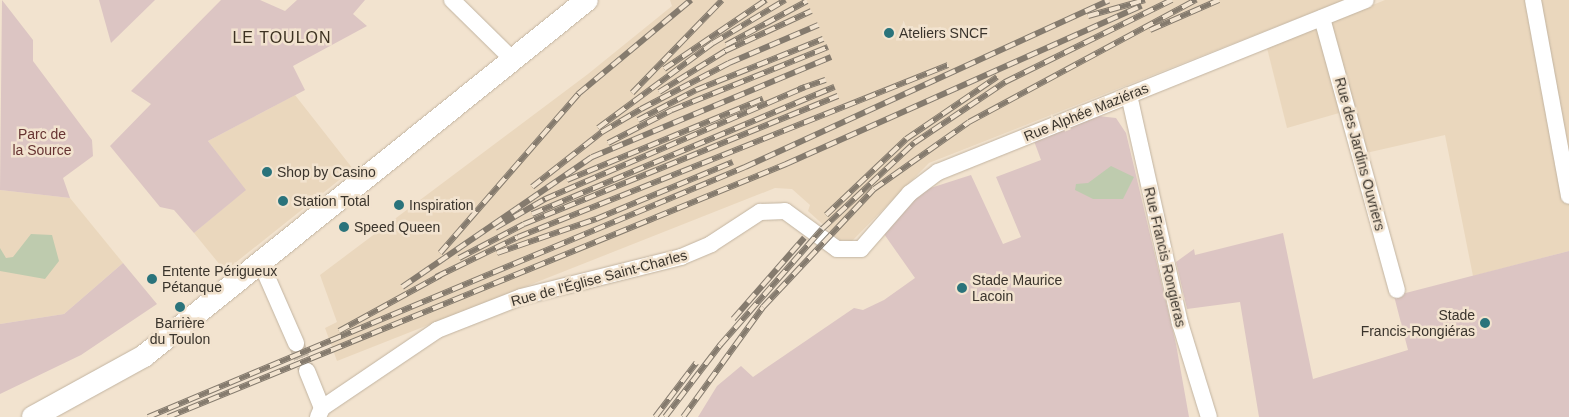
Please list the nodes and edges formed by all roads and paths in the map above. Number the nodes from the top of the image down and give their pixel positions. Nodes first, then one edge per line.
1 (452, 0) edge
2 (587, 0) edge
3 (1366, 0) edge
4 (1534, 0) edge
5 (1322, 18) junction
6 (513, 60) junction
7 (1129, 95) junction
8 (1569, 196) edge
9 (831, 244) joint
10 (260, 261) junction
11 (1397, 290) dead end
12 (296, 343) tunnel mouth
13 (307, 371) tunnel mouth
14 (320, 413) edge
15 (33, 417) edge
16 (1209, 417) edge

1 - 6 street
2 - 6 main road
3 - 5 street, Rue Alphée Maziéras
4 - 8 street
5 - 7 street, Rue Alphée Maziéras
5 - 11 street, Rue des Jardins Ouvriers
6 - 10 main road
7 - 9 street, Rue Alphée Maziéras
7 - 16 street, Rue Francis Rongieras
9 - 14 street, Rue de l'Église Saint-Charles
10 - 12 street
10 - 15 main road
13 - 14 street

